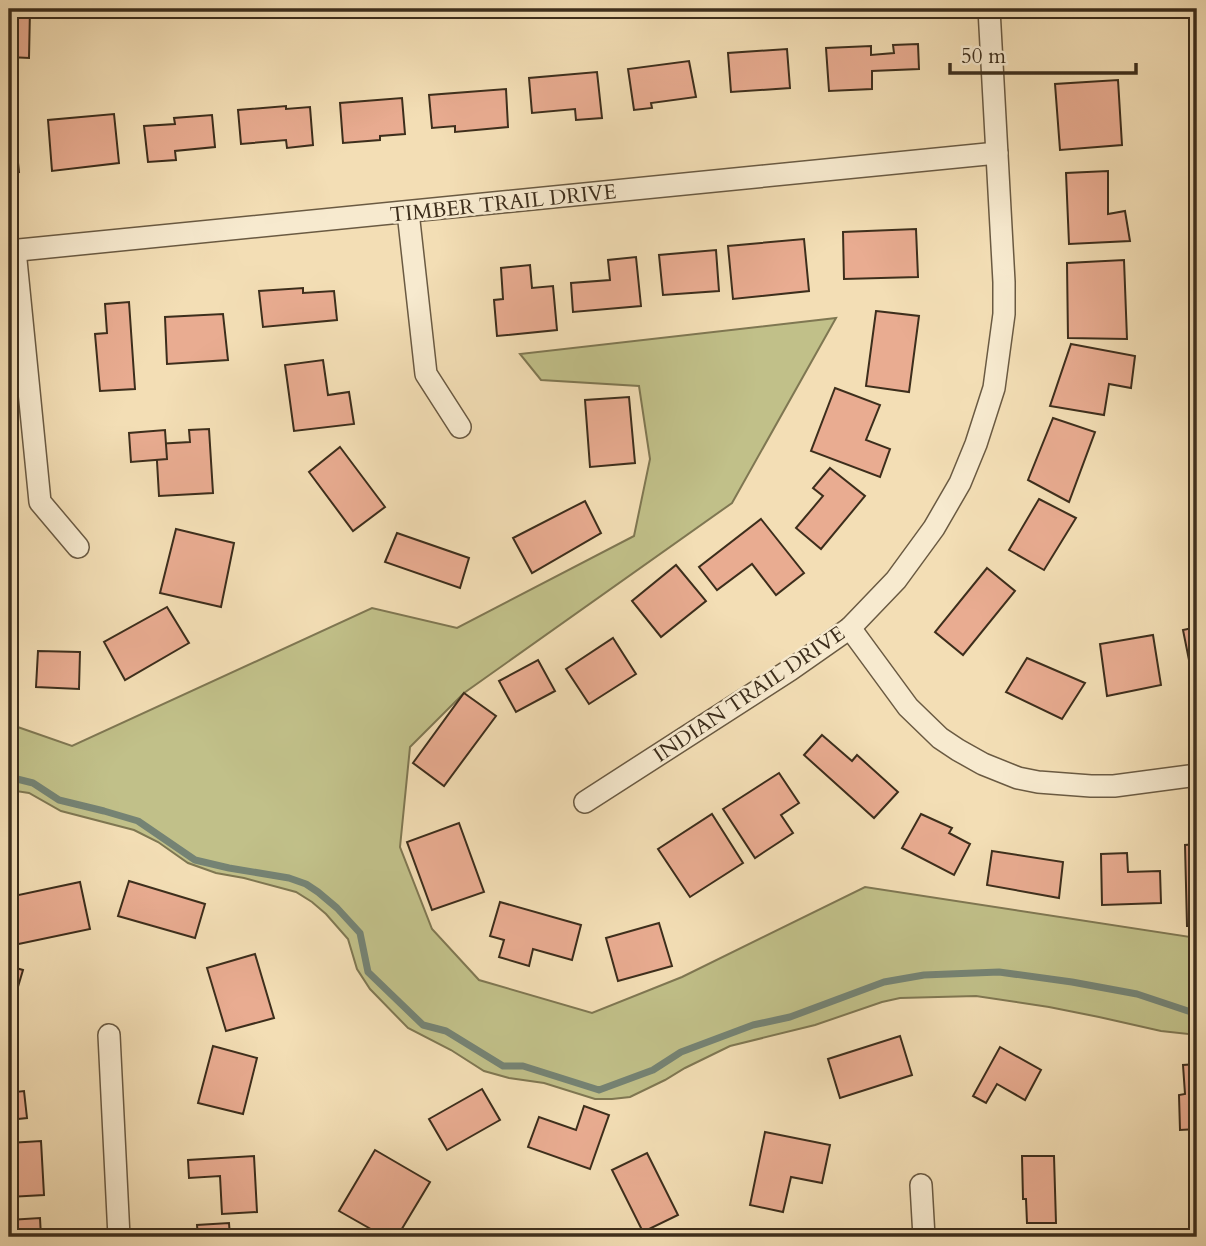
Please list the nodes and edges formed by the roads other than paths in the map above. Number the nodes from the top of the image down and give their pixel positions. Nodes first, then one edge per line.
1 (989, 9) edge
2 (997, 153) junction
3 (408, 212) junction
4 (12, 250) edge
5 (460, 427) dead end
6 (78, 547) dead end
7 (850, 628) junction
8 (1197, 775) edge
9 (585, 802) dead end
10 (109, 1035) dead end
11 (921, 1185) dead end
12 (119, 1237) edge
13 (924, 1237) edge

1 - 2 street, INDIAN TRAIL DRIVE
2 - 3 street, TIMBER TRAIL DRIVE
2 - 7 street, INDIAN TRAIL DRIVE
3 - 4 street, TIMBER TRAIL DRIVE
3 - 5 street
4 - 6 street
7 - 8 street
7 - 9 street, INDIAN TRAIL DRIVE
10 - 12 street
11 - 13 street

